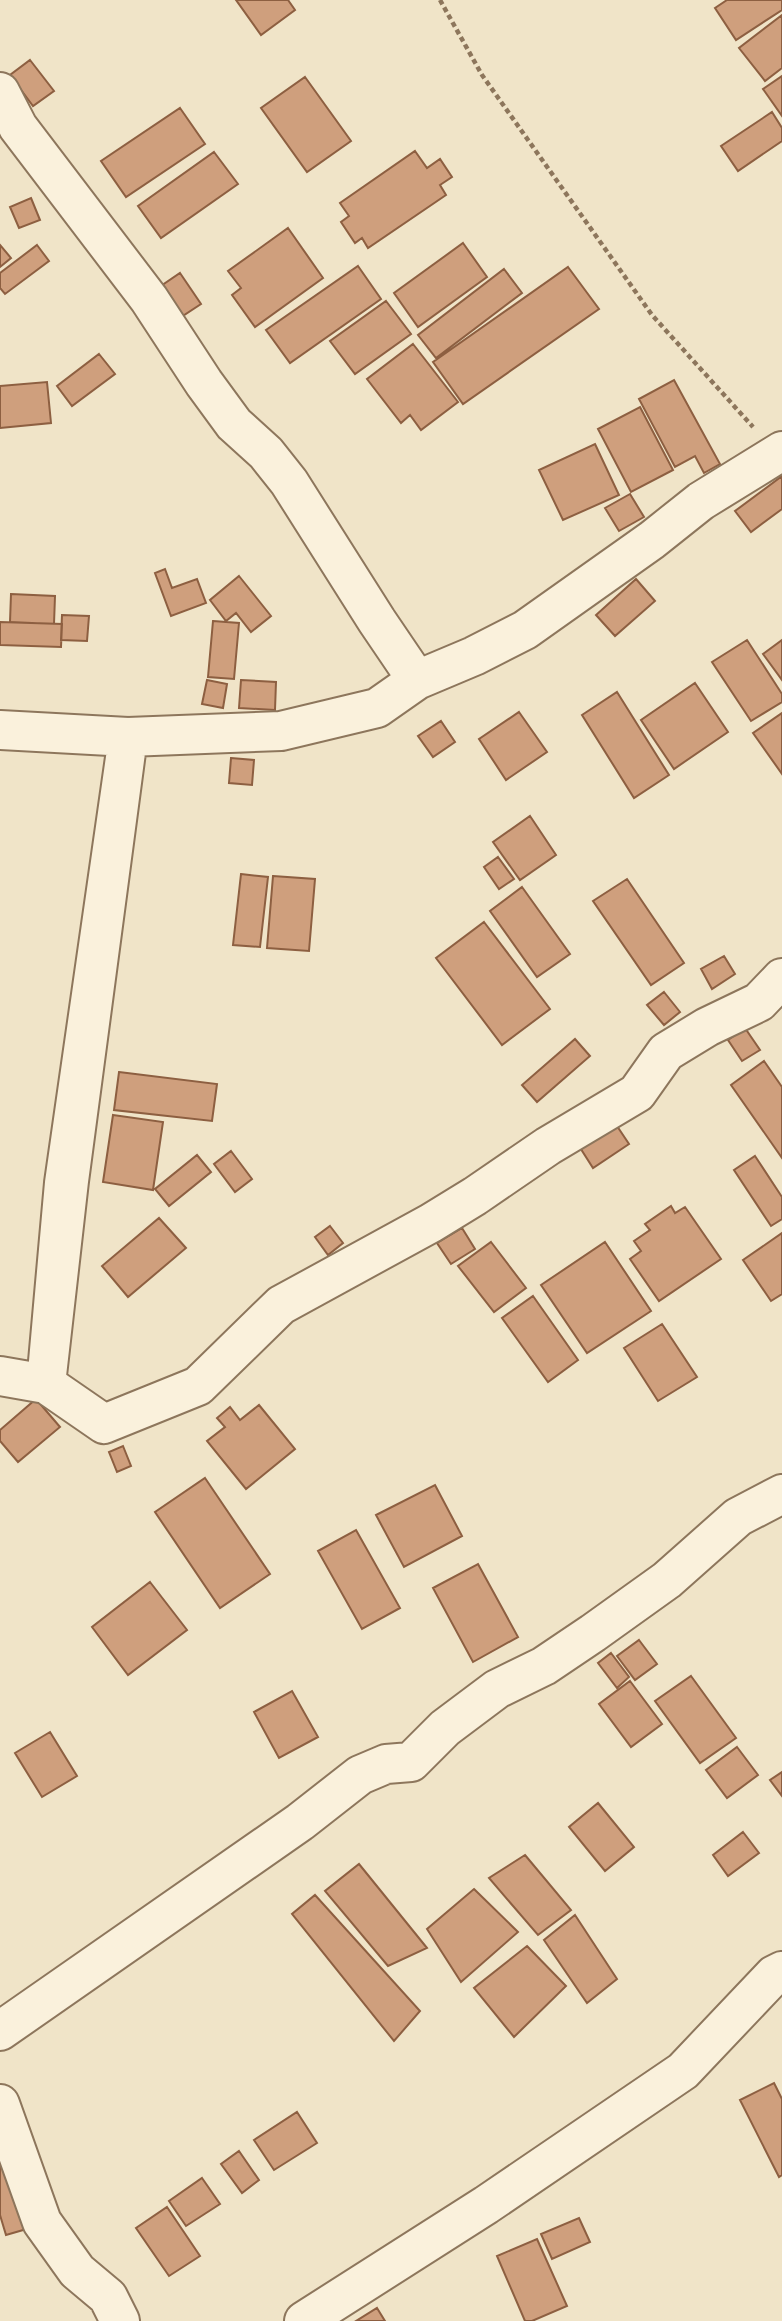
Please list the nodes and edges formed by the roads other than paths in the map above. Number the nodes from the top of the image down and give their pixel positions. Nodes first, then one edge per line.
1 (0, 92) edge
2 (781, 452) edge
3 (417, 680) junction
4 (0, 730) edge
5 (128, 737) junction
6 (782, 978) edge
7 (0, 1376) edge
8 (46, 1384) junction
9 (782, 1494) edge
10 (782, 1971) edge
11 (0, 2031) edge
12 (0, 2104) edge
13 (120, 2321) edge
14 (304, 2321) edge

1 - 3 street
2 - 3 street
3 - 5 street
4 - 5 street
5 - 8 street
6 - 8 street
7 - 8 street
9 - 11 street
10 - 14 street
12 - 13 street

